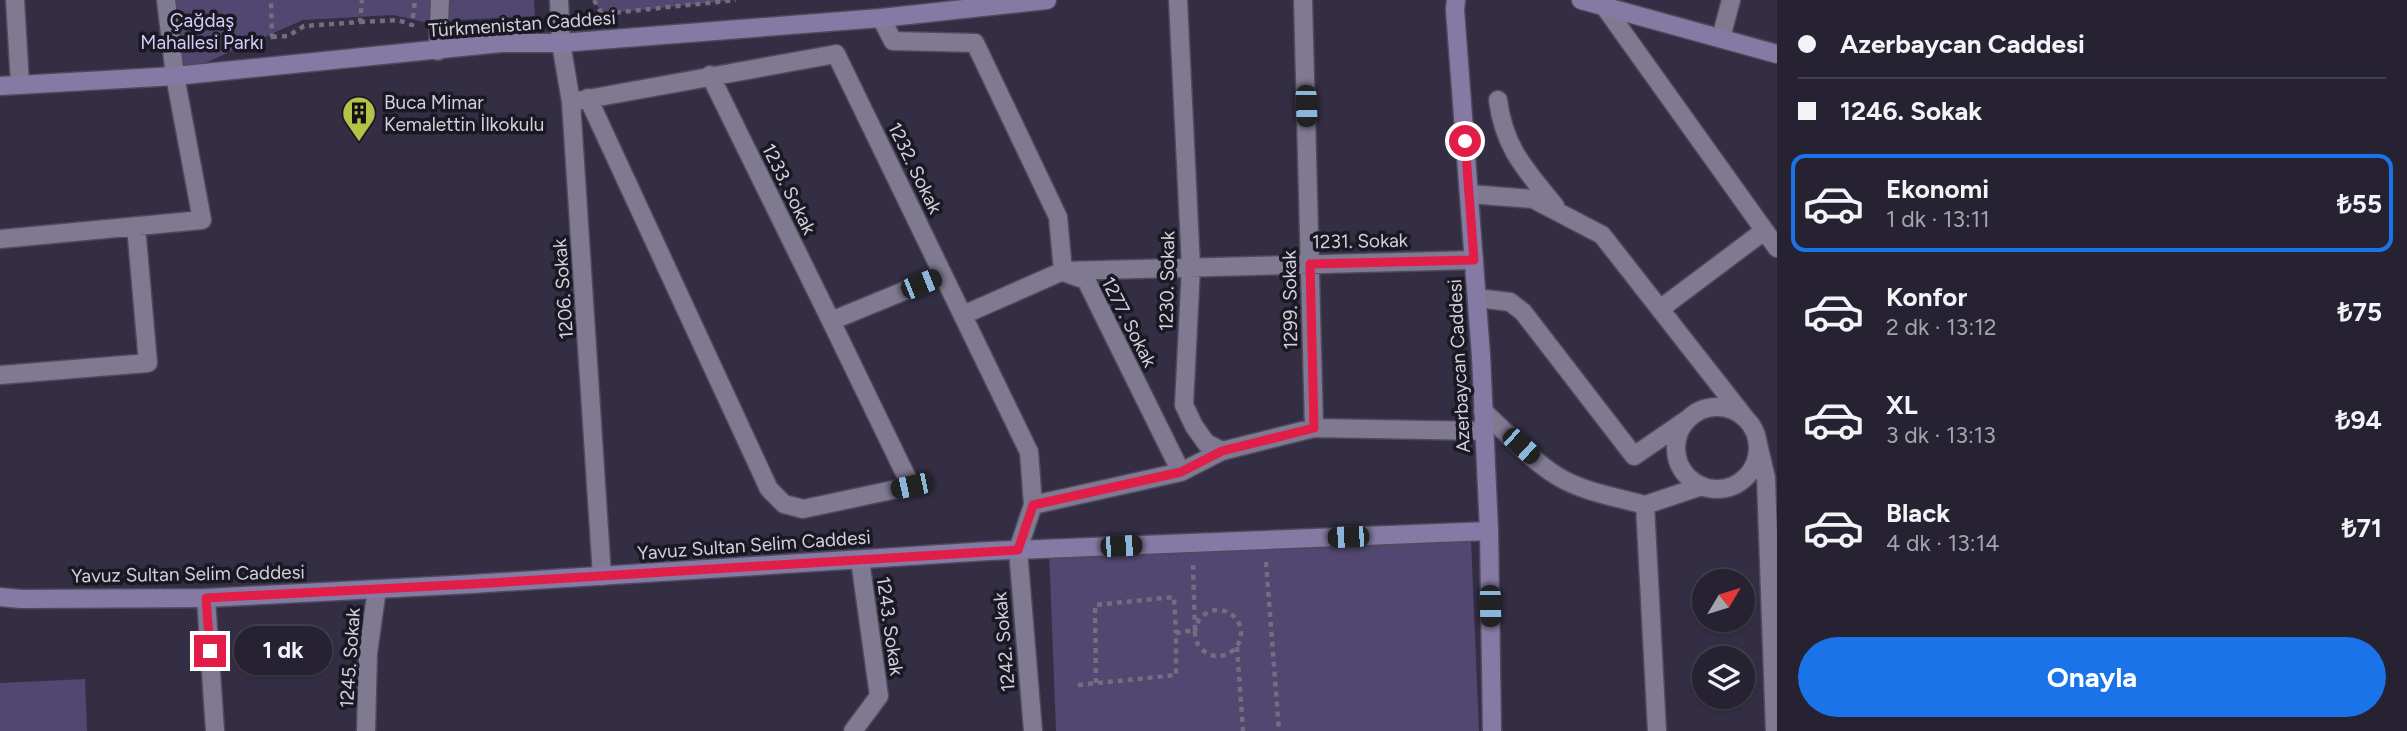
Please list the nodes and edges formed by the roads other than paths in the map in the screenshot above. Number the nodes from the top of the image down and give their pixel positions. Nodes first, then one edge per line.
1 (15, 0) edge
2 (166, 0) edge
3 (440, 0) edge
4 (559, 0) edge
5 (1047, 0) edge
6 (1178, 0) edge
7 (1303, 0) edge
8 (1456, 0) edge
9 (1581, 0) edge
10 (1731, 0) edge
11 (1605, 3) edge
12 (881, 19) junction
13 (1721, 38) junction
14 (561, 43) junction
15 (438, 51) junction
16 (1777, 54) edge
17 (710, 75) junction
18 (176, 76) junction
19 (20, 84) junction
20 (0, 86) edge
21 (580, 100) junction
22 (1498, 100) dead end
23 (1469, 194) junction
24 (1561, 214) junction
25 (136, 226) junction
26 (1765, 231) junction
27 (0, 239) edge
28 (1777, 248) edge
29 (1474, 260) junction
30 (1310, 264) junction
31 (1191, 267) junction
32 (1063, 271) junction
33 (943, 275) junction
34 (1476, 298) junction
35 (1660, 309) junction
36 (963, 315) junction
37 (831, 321) junction
38 (0, 375) edge
39 (1483, 411) junction
40 (1688, 419) junction
41 (1746, 419) junction
42 (1314, 428) junction
43 (1484, 431) junction
44 (1758, 444) junction
45 (1222, 451) junction
46 (1181, 472) junction
47 (1702, 486) junction
48 (1033, 505) junction
49 (1644, 505) junction
50 (1489, 531) junction
51 (1018, 550) junction
52 (860, 560) junction
53 (602, 576) junction
54 (377, 589) junction
55 (0, 597) edge
56 (206, 598) junction
57 (22, 599) junction
58 (0, 603) edge
59 (215, 731) edge
60 (366, 731) edge
61 (853, 731) edge
62 (1033, 731) edge
63 (1492, 731) edge
64 (1657, 731) edge
65 (1774, 731) edge

1 - 19 street
2 - 18 street
3 - 15 street
4 - 14 street, 1206. Sokak
5 - 12 main road, Türkmenistan Caddesi
6 - 31 street, 1230. Sokak
7 - 30 street, 1299. Sokak
8 - 23 main road, Azerbaycan Caddesi
9 - 11 main road
10 - 13 street
11 - 13 main road
11 - 26 street
12 - 14 main road, Türkmenistan Caddesi
12 - 32 street
13 - 16 main road
14 - 15 main road, Türkmenistan Caddesi
14 - 21 street, 1206. Sokak
15 - 18 main road, Türkmenistan Caddesi
17 - 21 street, 1232. Sokak
17 - 33 street, 1232. Sokak
17 - 37 street, 1233. Sokak
18 - 19 main road, Türkmenistan Caddesi
18 - 25 street
19 - 20 main road, Türkmenistan Caddesi
21 - 37 street, 1233. Sokak
21 - 53 street, 1206. Sokak
22 - 24 street
23 - 24 street
23 - 29 main road, Azerbaycan Caddesi
24 - 35 street
25 - 27 street
25 - 38 street
26 - 28 street
26 - 35 street
29 - 30 street, 1231. Sokak
29 - 34 main road, Azerbaycan Caddesi
30 - 31 street, 1231. Sokak
30 - 42 street, 1299. Sokak
31 - 32 street, 1231. Sokak
31 - 45 street, 1230. Sokak
32 - 36 street, 1231. Sokak
32 - 46 street, 1277. Sokak
33 - 36 street, 1232. Sokak
33 - 37 street
34 - 39 main road, Azerbaycan Caddesi
34 - 40 street
35 - 41 street
36 - 48 street, 1232. Sokak
39 - 43 main road, Azerbaycan Caddesi
39 - 49 street
40 - 41 street
40 - 47 street
41 - 44 street
42 - 43 street
42 - 45 street
43 - 50 main road, Azerbaycan Caddesi
44 - 47 street
44 - 65 street
45 - 46 street
46 - 48 street
47 - 49 street
48 - 51 street, 1232. Sokak
49 - 64 street
50 - 51 main road, Yavuz Sultan Selim Caddesi
50 - 63 main road, Azerbaycan Caddesi
51 - 52 main road, Yavuz Sultan Selim Caddesi
51 - 62 street, 1242. Sokak
52 - 53 main road, Yavuz Sultan Selim Caddesi
52 - 61 street, 1243. Sokak
53 - 54 main road, Yavuz Sultan Selim Caddesi
54 - 56 main road, Yavuz Sultan Selim Caddesi
54 - 60 street, 1245. Sokak
55 - 57 main road
56 - 57 main road, Yavuz Sultan Selim Caddesi
56 - 59 street
57 - 58 main road

